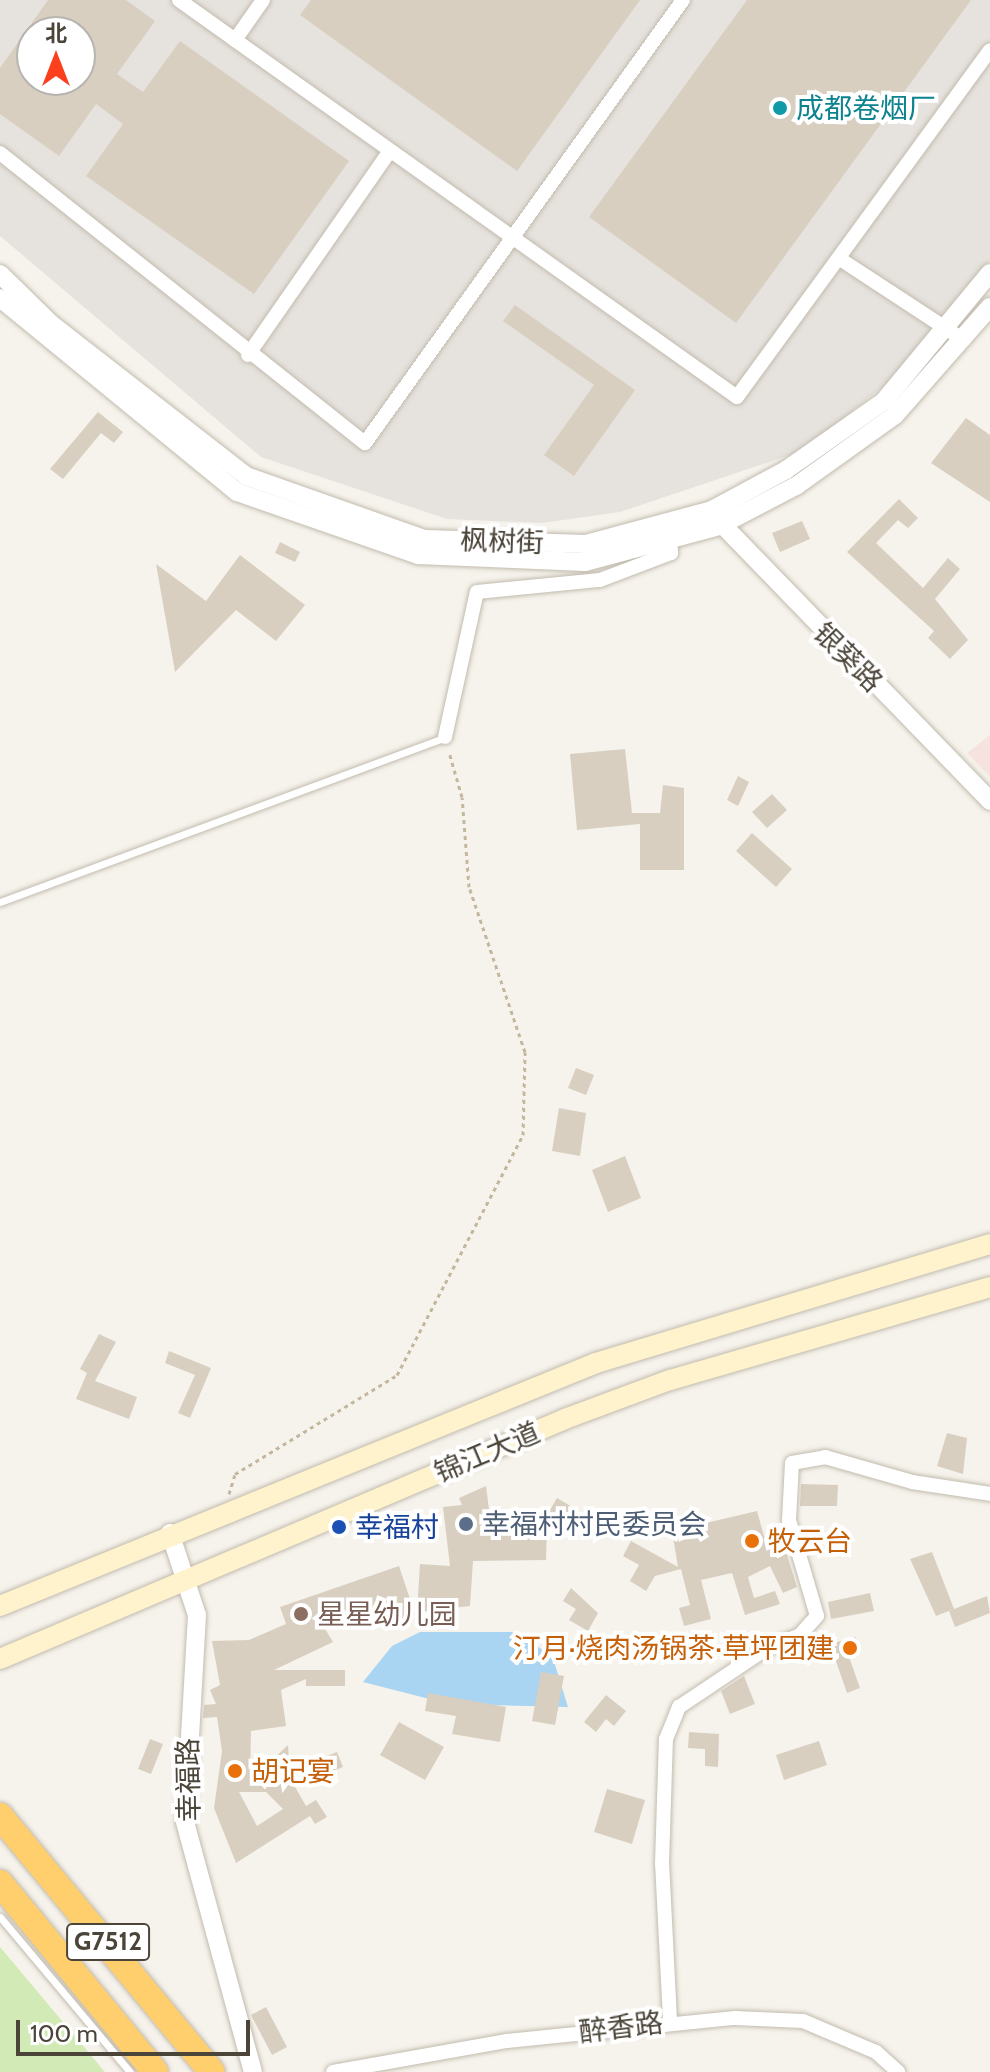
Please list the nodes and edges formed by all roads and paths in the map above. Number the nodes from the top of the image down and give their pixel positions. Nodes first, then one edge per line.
1 (179, 0) edge
2 (263, 0) edge
3 (683, 0) edge
4 (235, 40) junction
5 (990, 50) edge
6 (389, 152) junction
7 (3, 161) edge
8 (512, 239) junction
9 (840, 259) junction
10 (990, 273) edge
11 (0, 274) edge
12 (0, 298) edge
13 (990, 307) edge
14 (946, 329) junction
15 (964, 340) junction
16 (248, 355) junction
17 (715, 518) junction
18 (670, 532) junction
19 (445, 737) junction
20 (990, 801) edge
21 (0, 902) edge
22 (990, 1244) edge
23 (990, 1287) edge
24 (990, 1494) edge
25 (225, 1510) junction
26 (170, 1533) junction
27 (184, 1579) junction
28 (0, 1606) edge
29 (0, 1659) edge
30 (0, 1816) edge
31 (0, 1883) edge
32 (0, 1917) edge
33 (670, 2020) junction
34 (130, 2072) edge
35 (155, 2072) edge
36 (212, 2072) edge
37 (253, 2072) edge
38 (333, 2072) edge
39 (898, 2072) edge

1 - 4 street
2 - 4 street
3 - 8 street
4 - 6 street
5 - 9 street
6 - 8 street
6 - 16 street
7 - 16 street
8 - 9 street
8 - 16 street
9 - 14 street
10 - 14 street, 枫树街
11 - 18 street, 枫树街
12 - 18 street, 枫树街
13 - 15 street, 枫树街
14 - 15 street
14 - 17 street, 枫树街
15 - 17 street, 枫树街
17 - 18 street, 枫树街
17 - 20 street, 银葵路
18 - 19 street
19 - 21 lane
19 - 25 path
22 - 25 main road, 锦江大道
23 - 27 main road, 锦江大道
24 - 33 street
25 - 26 main road, 锦江大道
26 - 27 street, 幸福路
26 - 28 main road, 锦江大道
27 - 29 main road, 锦江大道
27 - 37 street, 幸福路
30 - 36 highway, G7512
31 - 35 highway, G7512
32 - 34 lane
33 - 38 street, 醉香路
33 - 39 street, 醉香路

